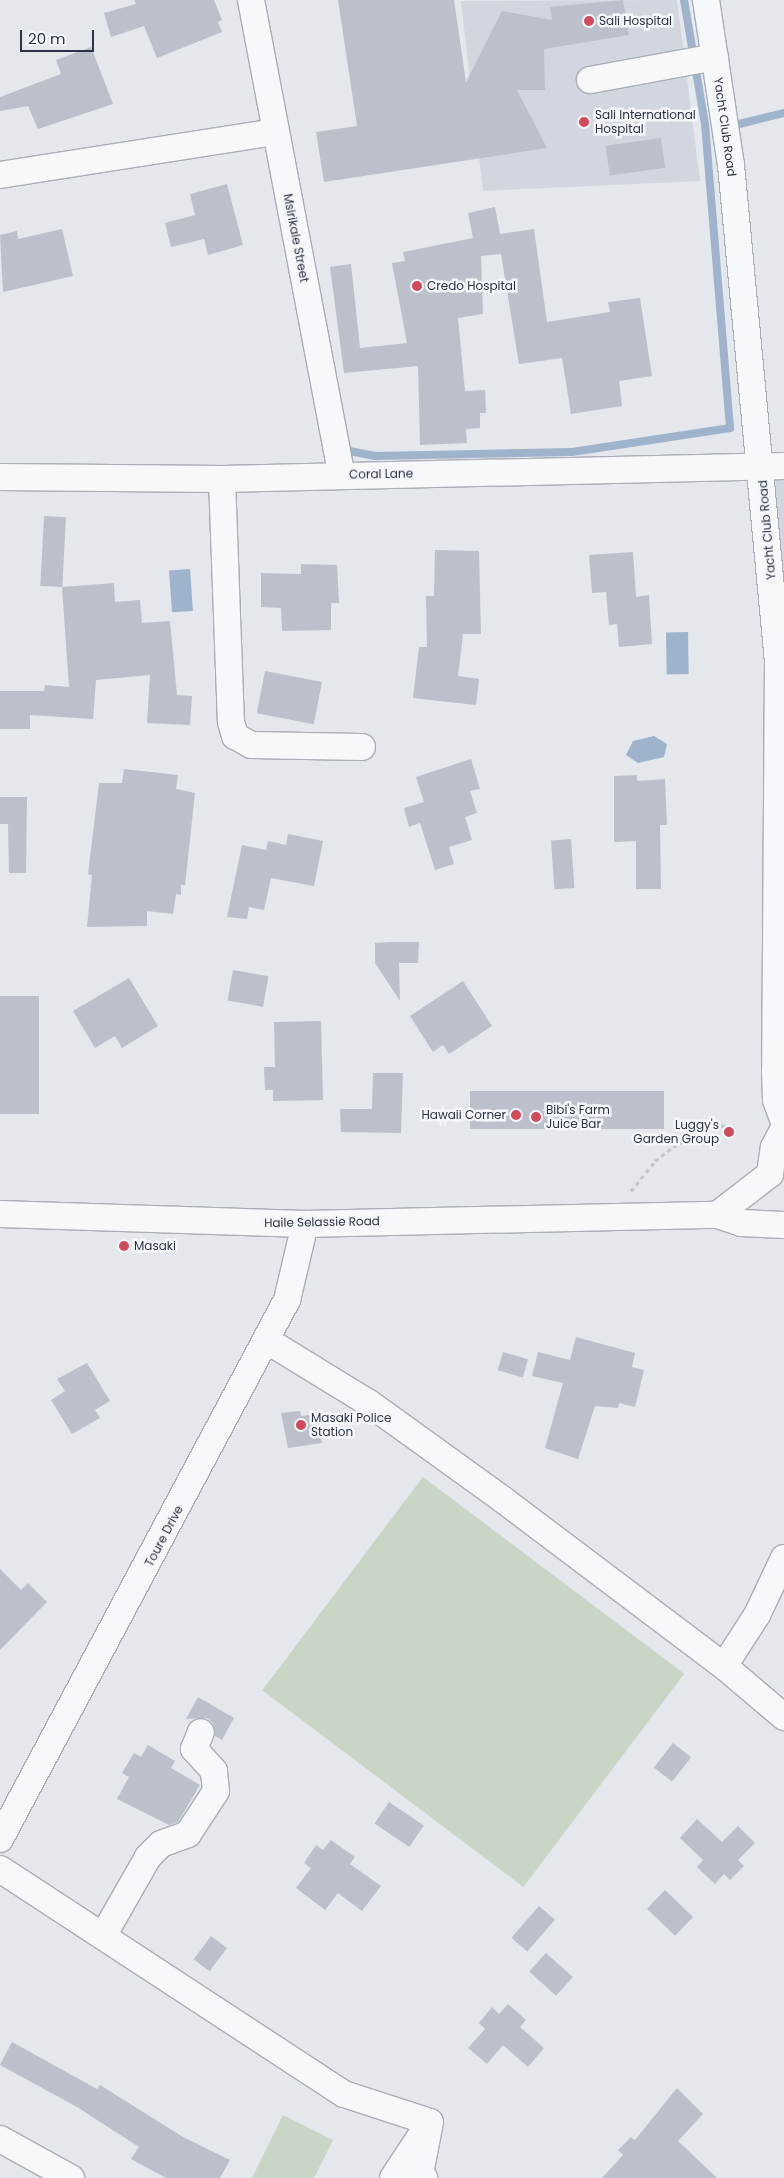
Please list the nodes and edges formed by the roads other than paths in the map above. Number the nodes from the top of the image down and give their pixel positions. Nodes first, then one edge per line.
1 (251, 0) edge
2 (706, 0) edge
3 (715, 58) junction
4 (590, 80) dead end
5 (275, 132) junction
6 (0, 175) edge
7 (773, 468) edge
8 (342, 475) junction
9 (0, 478) edge
10 (222, 479) junction
11 (362, 747) dead end
12 (779, 1078) edge
13 (784, 1122) edge
14 (784, 1128) edge
15 (777, 1183) edge
16 (0, 1214) edge
17 (717, 1215) junction
18 (305, 1224) junction
19 (784, 1225) edge
20 (266, 1340) junction
21 (784, 1558) edge
22 (724, 1666) junction
23 (784, 1717) edge
24 (201, 1732) dead end
25 (0, 1839) edge
26 (0, 1869) edge
27 (102, 1936) junction
28 (430, 2122) junction
29 (0, 2139) edge
30 (71, 2178) edge
31 (393, 2178) edge
32 (424, 2178) edge

1 - 5 street, Msirikale Street
2 - 3 street, Yacht Club Road
3 - 4 street
3 - 7 street, Yacht Club Road
5 - 6 street
5 - 8 street, Msirikale Street
7 - 8 street, Coral Lane
7 - 12 street, Yacht Club Road
8 - 10 street, Coral Lane
9 - 10 street, Coral Lane
10 - 11 street
12 - 13 street, Yacht Club Road
14 - 15 street
15 - 17 street
16 - 18 street, Haile Selassie Road
17 - 18 street, Haile Selassie Road
17 - 19 street
18 - 20 street, Toure Drive
20 - 22 street
20 - 25 street, Toure Drive
21 - 22 street
22 - 23 street
24 - 27 street
26 - 27 street
27 - 28 street
28 - 31 street
28 - 32 street
29 - 30 street

